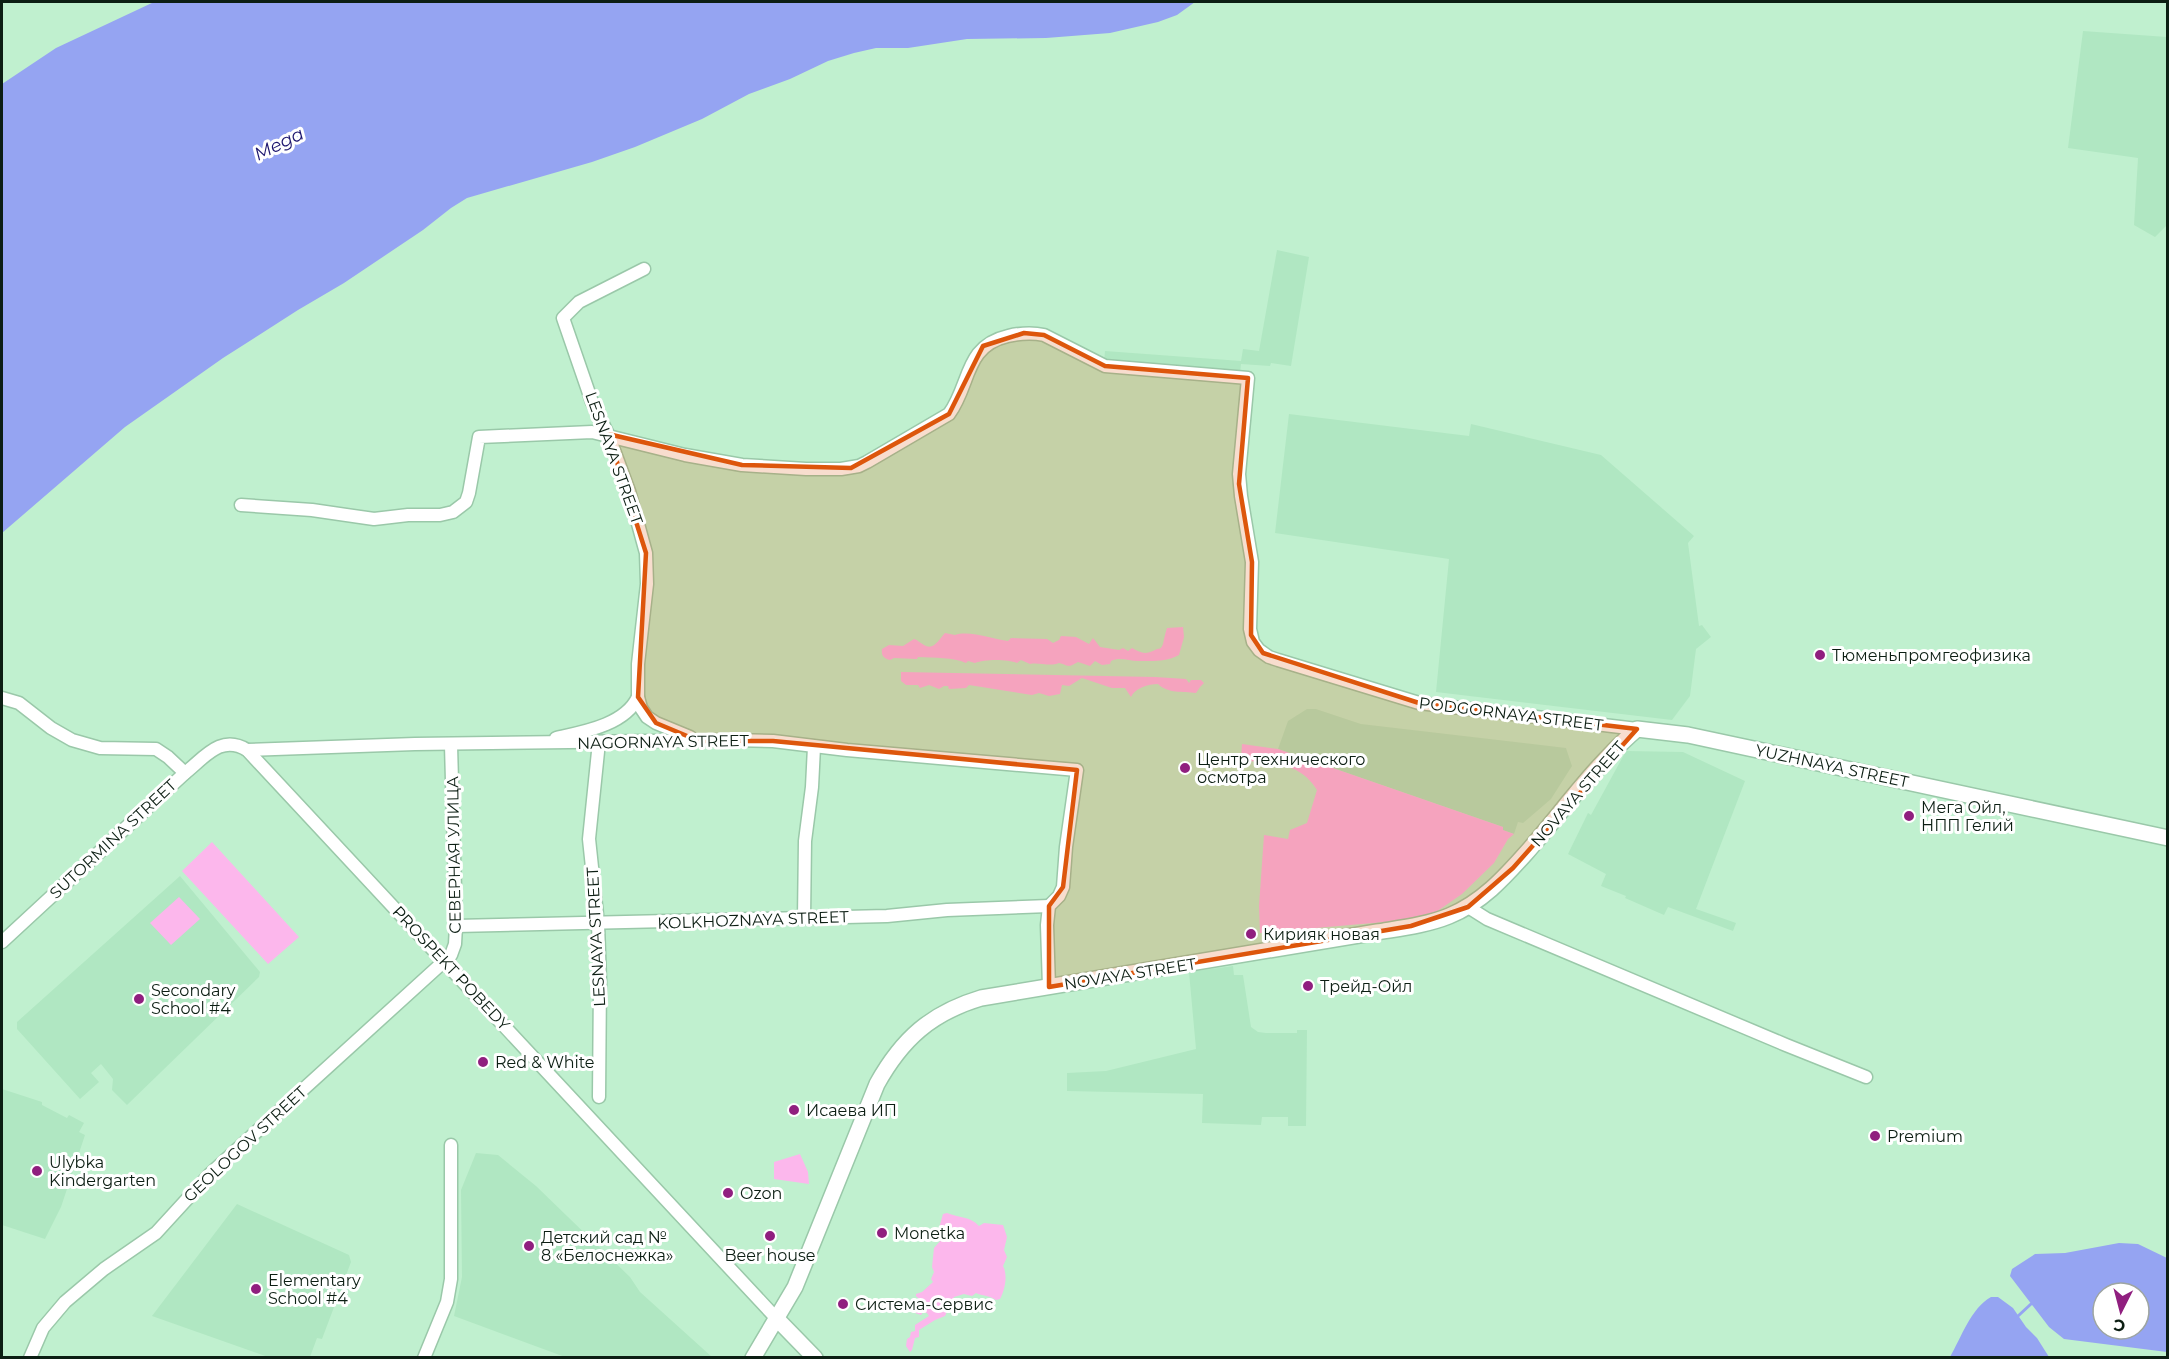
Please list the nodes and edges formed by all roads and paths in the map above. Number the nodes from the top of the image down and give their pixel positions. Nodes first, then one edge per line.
1 (644, 269) dead end
2 (608, 434) junction
3 (241, 506) dead end
4 (638, 697) junction
5 (2, 698) edge
6 (1637, 729) junction
7 (699, 741) junction
8 (598, 742) junction
9 (230, 743) joint
10 (530, 744) junction
11 (451, 745) junction
12 (814, 747) junction
13 (247, 750) junction
14 (185, 773) junction
15 (2168, 838) edge
16 (1049, 906) junction
17 (1468, 907) junction
18 (804, 918) junction
19 (598, 924) junction
20 (456, 927) junction
21 (2, 942) edge
22 (445, 961) junction
23 (1049, 987) junction
24 (1866, 1077) dead end
25 (599, 1097) dead end
26 (450, 1145) dead end
27 (777, 1318) junction
28 (30, 1358) edge
29 (424, 1358) edge
30 (753, 1358) edge
31 (815, 1358) edge

1 - 2 street, LESNAYA STREET
2 - 3 street, PODGORNAYA STREET
2 - 4 street, LESNAYA STREET
2 - 6 street, PODGORNAYA STREET
4 - 7 street
4 - 10 street
5 - 14 street
6 - 15 street, YUZHNAYA STREET
6 - 17 street, NOVAYA STREET
7 - 8 street, NAGORNAYA STREET
7 - 12 street, NAGORNAYA STREET
8 - 10 street, NAGORNAYA STREET
8 - 19 street, LESNAYA STREET
9 - 13 street, PROSPEKT POBEDY
9 - 14 street, SUTORMINA STREET
10 - 11 street, NAGORNAYA STREET
11 - 13 street, NAGORNAYA STREET
11 - 20 street, СЕВЕРНАЯ УЛИЦА
12 - 16 street, NAGORNAYA STREET
12 - 18 street
13 - 22 street, PROSPEKT POBEDY
14 - 21 street, SUTORMINA STREET
16 - 18 street, KOLKHOZNAYA STREET
16 - 23 street
17 - 23 street, NOVAYA STREET
17 - 24 street
18 - 19 street, KOLKHOZNAYA STREET
19 - 20 street, KOLKHOZNAYA STREET
19 - 25 street, LESNAYA STREET
20 - 22 street, СЕВЕРНАЯ УЛИЦА
22 - 27 street, PROSPEKT POBEDY
22 - 28 street, GEOLOGOV STREET
23 - 27 street, NOVAYA STREET
26 - 29 street
27 - 30 street, NOVAYA STREET
27 - 31 street, PROSPEKT POBEDY

